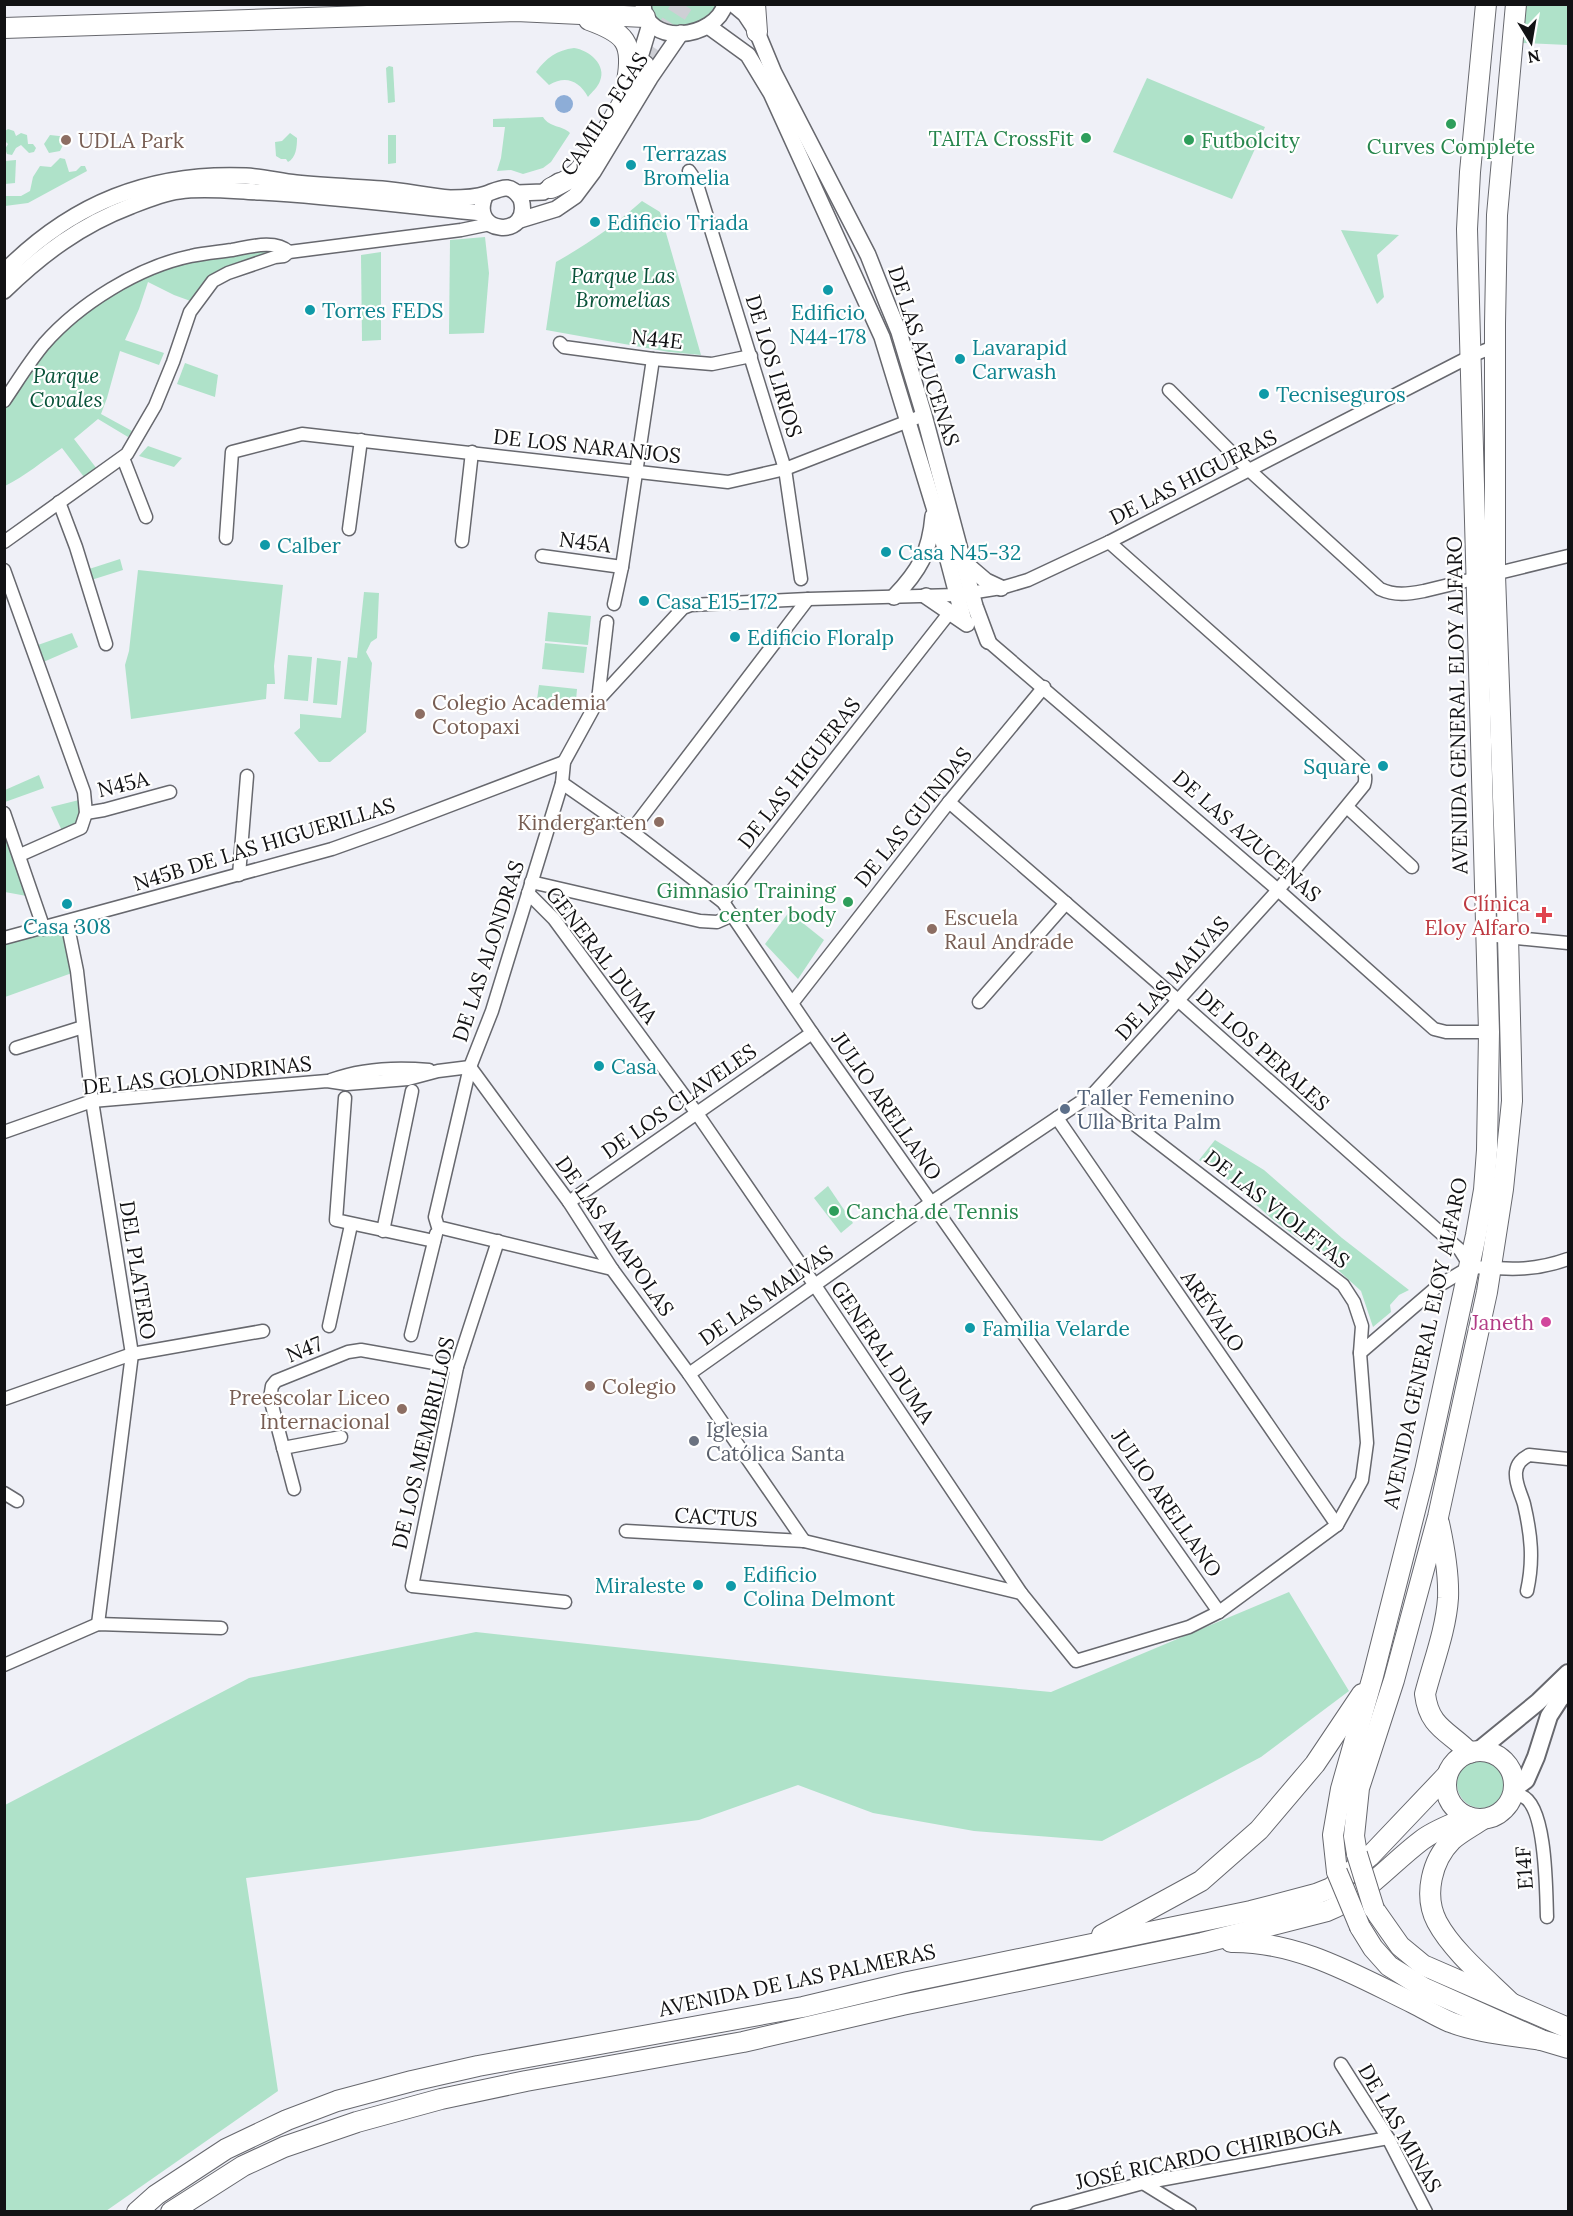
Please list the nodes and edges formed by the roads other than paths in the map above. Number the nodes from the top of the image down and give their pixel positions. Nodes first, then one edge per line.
1 (725, 4) edge
2 (733, 4) edge
3 (755, 4) edge
4 (1486, 4) edge
5 (1516, 4) edge
6 (570, 13) junction
7 (646, 15) edge
8 (708, 26) junction
9 (4, 28) edge
10 (757, 32) junction
11 (681, 33) junction
12 (644, 65) tunnel mouth
13 (627, 81) junction
14 (689, 171) dead end
15 (551, 188) junction
16 (486, 194) junction
17 (517, 194) junction
18 (486, 218) junction
19 (519, 220) junction
20 (289, 252) junction
21 (4, 272) edge
22 (4, 291) edge
23 (560, 343) dead end
24 (1496, 346) junction
25 (751, 356) junction
26 (1471, 356) junction
27 (653, 359) junction
28 (1169, 390) dead end
29 (4, 401) edge
30 (924, 415) junction
31 (909, 421) junction
32 (361, 440) junction
33 (472, 452) junction
34 (123, 458) junction
35 (1248, 469) junction
36 (785, 470) junction
37 (636, 471) junction
38 (59, 502) junction
39 (934, 507) junction
40 (146, 517) dead end
41 (349, 529) dead end
42 (226, 538) dead end
43 (462, 541) dead end
44 (4, 542) edge
45 (1109, 542) junction
46 (542, 556) dead end
47 (1569, 556) edge
48 (964, 562) junction
49 (622, 567) junction
50 (4, 570) edge
51 (1486, 577) junction
52 (801, 579) dead end
53 (1001, 588) junction
54 (964, 595) junction
55 (926, 596) junction
56 (894, 597) junction
57 (808, 599) junction
58 (614, 604) dead end
59 (950, 612) junction
60 (964, 621) junction
61 (607, 622) dead end
62 (988, 641) junction
63 (106, 644) dead end
64 (1044, 687) junction
65 (598, 700) junction
66 (564, 762) junction
67 (247, 776) dead end
68 (562, 783) junction
69 (170, 792) dead end
70 (949, 802) junction
71 (1347, 807) junction
72 (4, 813) edge
73 (86, 813) junction
74 (631, 831) junction
75 (20, 855) junction
76 (1412, 867) dead end
77 (239, 875) junction
78 (530, 887) junction
79 (1278, 890) junction
80 (723, 902) junction
81 (1066, 903) junction
82 (733, 915) junction
83 (67, 922) junction
84 (44, 929) junction
85 (1486, 935) junction
86 (1508, 936) junction
87 (4, 939) edge
88 (1569, 943) edge
89 (1179, 1000) junction
90 (793, 1002) junction
91 (979, 1002) dead end
92 (83, 1027) junction
93 (1489, 1032) junction
94 (812, 1033) junction
95 (16, 1048) dead end
96 (470, 1067) junction
97 (412, 1091) dead end
98 (1094, 1093) junction
99 (345, 1098) dead end
100 (92, 1101) junction
101 (696, 1112) junction
102 (1057, 1118) junction
103 (4, 1132) edge
104 (569, 1202) junction
105 (932, 1202) junction
106 (436, 1224) junction
107 (351, 1225) junction
108 (382, 1231) junction
109 (434, 1241) junction
110 (498, 1241) junction
111 (1569, 1259) edge
112 (1470, 1267) junction
113 (1491, 1268) junction
114 (612, 1269) junction
115 (814, 1284) junction
116 (328, 1326) dead end
117 (263, 1330) dead end
118 (411, 1335) dead end
119 (1360, 1353) junction
120 (132, 1354) junction
121 (457, 1368) junction
122 (689, 1374) junction
123 (4, 1399) edge
124 (341, 1437) dead end
125 (283, 1448) junction
126 (1569, 1459) edge
127 (294, 1489) dead end
128 (4, 1493) edge
129 (17, 1501) dead end
130 (1438, 1517) junction
131 (1337, 1525) junction
132 (626, 1531) dead end
133 (804, 1541) junction
134 (1527, 1591) dead end
135 (1021, 1593) junction
136 (565, 1602) dead end
137 (1219, 1612) junction
138 (98, 1624) junction
139 (221, 1628) dead end
140 (1076, 1661) joint
141 (4, 1665) edge
142 (1569, 1673) edge
143 (1373, 1676) junction
144 (1569, 1691) edge
145 (1474, 1752) junction
146 (1447, 1774) junction
147 (1513, 1792) junction
148 (1475, 1818) junction
149 (1547, 1917) dead end
150 (1202, 1943) junction
151 (1082, 1946) junction
152 (1512, 2004) junction
153 (1569, 2028) edge
154 (1541, 2040) junction
155 (1569, 2048) edge
156 (1341, 2064) dead end
157 (1388, 2138) junction
158 (1143, 2183) junction
159 (137, 2211) edge
160 (171, 2211) edge
161 (1037, 2211) edge
162 (1190, 2211) edge
163 (1425, 2211) edge

1 - 8 street
2 - 10 street, DE LAS AZUCENAS
3 - 10 main road
4 - 26 main road, AVENIDA GENERAL ELOY ALFARO
5 - 24 main road, AVENIDA GENERAL ELOY ALFARO
6 - 7 main road
6 - 9 main road
6 - 13 main road
7 - 11 street
7 - 13 street, CAMILO EGAS
8 - 11 street
8 - 31 street, DE LAS AZUCENAS
10 - 30 street, DE LAS AZUCENAS
11 - 19 street, CAMILO EGAS
12 - 15 main road
13 - 15 street, CAMILO EGAS
14 - 25 street, DE LOS LIRIOS
15 - 17 street, CAMILO EGAS
16 - 17 street
16 - 18 street
16 - 21 street
17 - 19 street
18 - 19 street
18 - 20 street
18 - 22 street
20 - 29 street
20 - 34 street
23 - 27 street, N44E
24 - 26 street, DE LAS HIGUERAS
24 - 51 main road, AVENIDA GENERAL ELOY ALFARO
25 - 27 street, N44E
25 - 36 street, DE LOS LIRIOS
26 - 35 street, DE LAS HIGUERAS
26 - 51 main road, AVENIDA GENERAL ELOY ALFARO
27 - 37 street
28 - 35 street
30 - 31 street, DE LOS NARANJOS
30 - 48 street, DE LAS AZUCENAS
31 - 36 street, DE LOS NARANJOS
31 - 39 street, DE LAS AZUCENAS
32 - 33 street, DE LOS NARANJOS
32 - 41 street
32 - 42 street, DE LOS NARANJOS
33 - 37 street, DE LOS NARANJOS
33 - 43 street
34 - 38 street
34 - 40 street
35 - 45 street, DE LAS HIGUERAS
35 - 51 street
36 - 37 street, DE LOS NARANJOS
36 - 52 street, DE LOS LIRIOS
37 - 49 street
38 - 44 street
38 - 63 street
39 - 54 street, DE LAS AZUCENAS
39 - 56 street
45 - 53 street, DE LAS HIGUERAS
45 - 71 street, DE LAS MALVAS
46 - 49 street, N45A
47 - 51 street
48 - 53 street
48 - 54 street, DE LAS AZUCENAS
49 - 58 street
50 - 73 street
51 - 85 main road, AVENIDA GENERAL ELOY ALFARO
51 - 86 main road, AVENIDA GENERAL ELOY ALFARO
53 - 54 street, DE LAS HIGUERAS
54 - 55 street, DE LAS HIGUERAS
54 - 60 street, DE LAS AZUCENAS
54 - 62 street, DE LAS AZUCENAS
55 - 56 street, DE LAS HIGUERAS
55 - 59 street
56 - 57 street, DE LAS ALONDRAS
57 - 65 street, DE LAS ALONDRAS
57 - 74 street
59 - 60 street
59 - 80 street, DE LAS HIGUERAS
60 - 62 street, DE LAS AZUCENAS
61 - 65 street, DE LAS ALONDRAS
62 - 64 street, DE LAS AZUCENAS
64 - 70 street, DE LAS GUINDAS
64 - 79 street, DE LAS AZUCENAS
65 - 66 street, DE LAS ALONDRAS
66 - 68 street, DE LAS ALONDRAS
66 - 77 street, N45B DE LAS HIGUERILLAS
67 - 77 street
68 - 74 street, JULIO ARELLANO
68 - 78 street, DE LAS ALONDRAS
69 - 73 street, N45A
70 - 81 street, DE LOS PERALES
70 - 90 street, DE LAS GUINDAS
71 - 76 street
71 - 79 street, DE LAS MALVAS
72 - 75 street
73 - 75 street
74 - 80 street, JULIO ARELLANO
75 - 84 street
77 - 83 street, N45B DE LAS HIGUERILLAS
78 - 82 street
78 - 96 street, DE LAS ALONDRAS
78 - 101 street, GENERAL DUMA
79 - 89 street, DE LAS MALVAS
79 - 93 street, DE LAS AZUCENAS
80 - 82 street, JULIO ARELLANO
81 - 89 street, DE LOS PERALES
81 - 91 street
82 - 90 street, JULIO ARELLANO
83 - 84 street, N45B DE LAS HIGUERILLAS
83 - 92 street, DEL PLATERO
84 - 87 street, N45B DE LAS HIGUERILLAS
85 - 86 street
85 - 93 main road, AVENIDA GENERAL ELOY ALFARO
86 - 88 street
86 - 113 main road, AVENIDA GENERAL ELOY ALFARO
89 - 98 street, DE LAS MALVAS
89 - 112 street, DE LOS PERALES
90 - 94 street, JULIO ARELLANO
92 - 95 street
92 - 100 street, DEL PLATERO
93 - 112 main road, AVENIDA GENERAL ELOY ALFARO
94 - 101 street, DE LOS CLAVELES
94 - 105 street, JULIO ARELLANO
96 - 100 street, DE LAS GOLONDRINAS
96 - 104 street, DE LAS AMAPOLAS
96 - 106 street, DE LAS ALONDRAS
97 - 108 street
98 - 102 street, DE LAS MALVAS
98 - 119 street, DE LAS VIOLETAS
99 - 107 street
100 - 103 street, DE LAS GOLONDRINAS
100 - 120 street, DEL PLATERO
101 - 104 street, DE LOS CLAVELES
101 - 115 street, GENERAL DUMA
102 - 105 street, DE LAS MALVAS
102 - 131 street, ARÉVALO
104 - 114 street, DE LAS AMAPOLAS
105 - 115 street, DE LAS MALVAS
105 - 137 street, JULIO ARELLANO
106 - 109 street, DE LAS ALONDRAS
106 - 110 street
107 - 108 street
107 - 116 street
108 - 109 street
109 - 118 street, DE LAS ALONDRAS
110 - 114 street
110 - 121 street, DE LOS MEMBRILLOS
111 - 113 street
112 - 113 street
112 - 119 street
112 - 143 main road, AVENIDA GENERAL ELOY ALFARO
113 - 130 main road, AVENIDA GENERAL ELOY ALFARO
114 - 122 street, DE LAS AMAPOLAS
115 - 122 street, DE LAS MALVAS
115 - 135 street, GENERAL DUMA
117 - 120 street
119 - 131 street, DE LAS VIOLETAS
120 - 123 street
120 - 138 street, DEL PLATERO
121 - 125 street, N47
121 - 136 street, DE LOS MEMBRILLOS
122 - 133 street, DE LAS AMAPOLAS
124 - 125 street
125 - 127 street, N47
126 - 134 street
128 - 129 street
130 - 145 main road
130 - 152 main road, AVENIDA GENERAL ELOY ALFARO, bridge
131 - 137 street, DE LAS VIOLETAS
132 - 133 street, CACTUS
133 - 135 street
135 - 140 street, GENERAL DUMA
137 - 140 street, DE LAS VIOLETAS
138 - 139 street
138 - 141 street
142 - 145 main road, AVENIDA DE LAS PALMERAS
143 - 151 main road
143 - 154 main road, AVENIDA GENERAL ELOY ALFARO, bridge
144 - 147 main road
145 - 146 main road, AVENIDA DE LAS PALMERAS
145 - 147 main road
146 - 148 main road
146 - 151 main road, AVENIDA DE LAS PALMERAS
147 - 148 main road
147 - 149 street, E14F
148 - 150 main road
148 - 152 main road
150 - 154 main road
150 - 160 main road
151 - 159 main road, AVENIDA DE LAS PALMERAS
152 - 153 main road, AVENIDA GENERAL ELOY ALFARO
154 - 155 main road, AVENIDA GENERAL ELOY ALFARO
156 - 157 street, DE LAS MINAS
157 - 158 street, JOSÉ RICARDO CHIRIBOGA
157 - 163 street, DE LAS MINAS
158 - 161 street, JOSÉ RICARDO CHIRIBOGA
158 - 162 street

